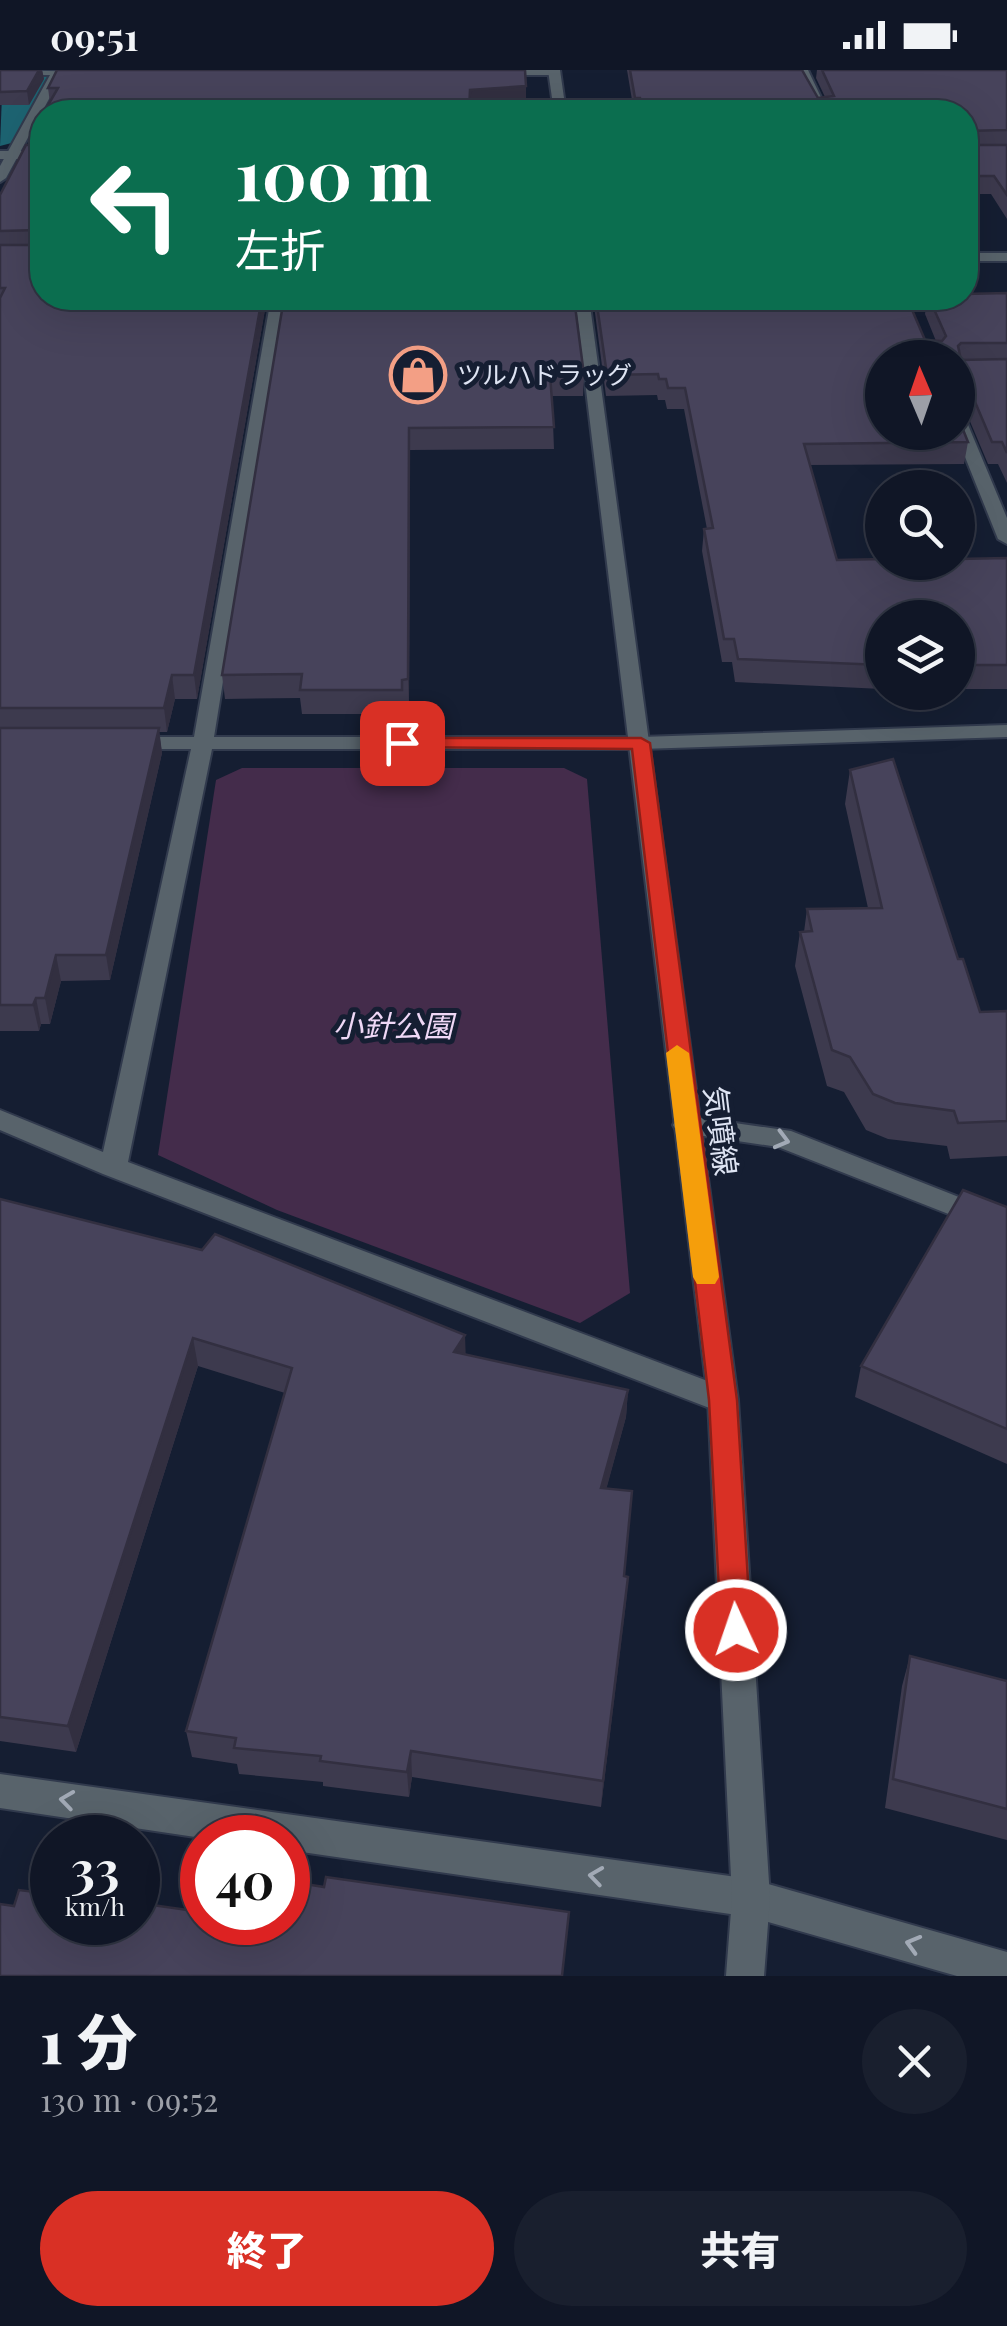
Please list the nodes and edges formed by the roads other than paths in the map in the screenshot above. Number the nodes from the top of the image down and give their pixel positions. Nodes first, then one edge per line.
1 (802, 70) edge
2 (58, 71) edge
3 (554, 71) edge
4 (1, 72) edge
5 (95, 72) edge
6 (476, 72) edge
7 (40, 100) edge
8 (558, 100) edge
9 (816, 100) edge
10 (30, 117) edge
11 (6, 156) edge
12 (0, 178) edge
13 (1007, 256) edge
14 (978, 257) edge
15 (276, 310) edge
16 (584, 310) edge
17 (972, 450) edge
18 (1003, 520) edge
19 (1007, 539) edge
20 (1007, 731) edge
21 (110, 743) edge
22 (202, 743) junction
23 (641, 743) junction
24 (0, 1119) edge
25 (686, 1125) junction
26 (113, 1167) junction
27 (1007, 1227) edge
28 (723, 1400) junction
29 (0, 1790) edge
30 (751, 1898) junction
31 (1007, 1971) edge
32 (745, 1976) edge

1 - 9 street
2 - 4 street
2 - 5 street
2 - 7 street
3 - 6 street
3 - 8 street
10 - 11 street
11 - 12 street
13 - 14 street
15 - 22 street
16 - 23 street, 気噴線
17 - 18 street
18 - 19 street
20 - 23 street
21 - 22 street
22 - 23 street
22 - 26 street
23 - 25 street, 気噴線
24 - 26 street
25 -> 27 street
25 - 28 street, 気噴線
26 - 28 street
28 - 30 street, 気噴線
30 -> 29 street
31 -> 30 street
30 - 32 street, 気噴線

